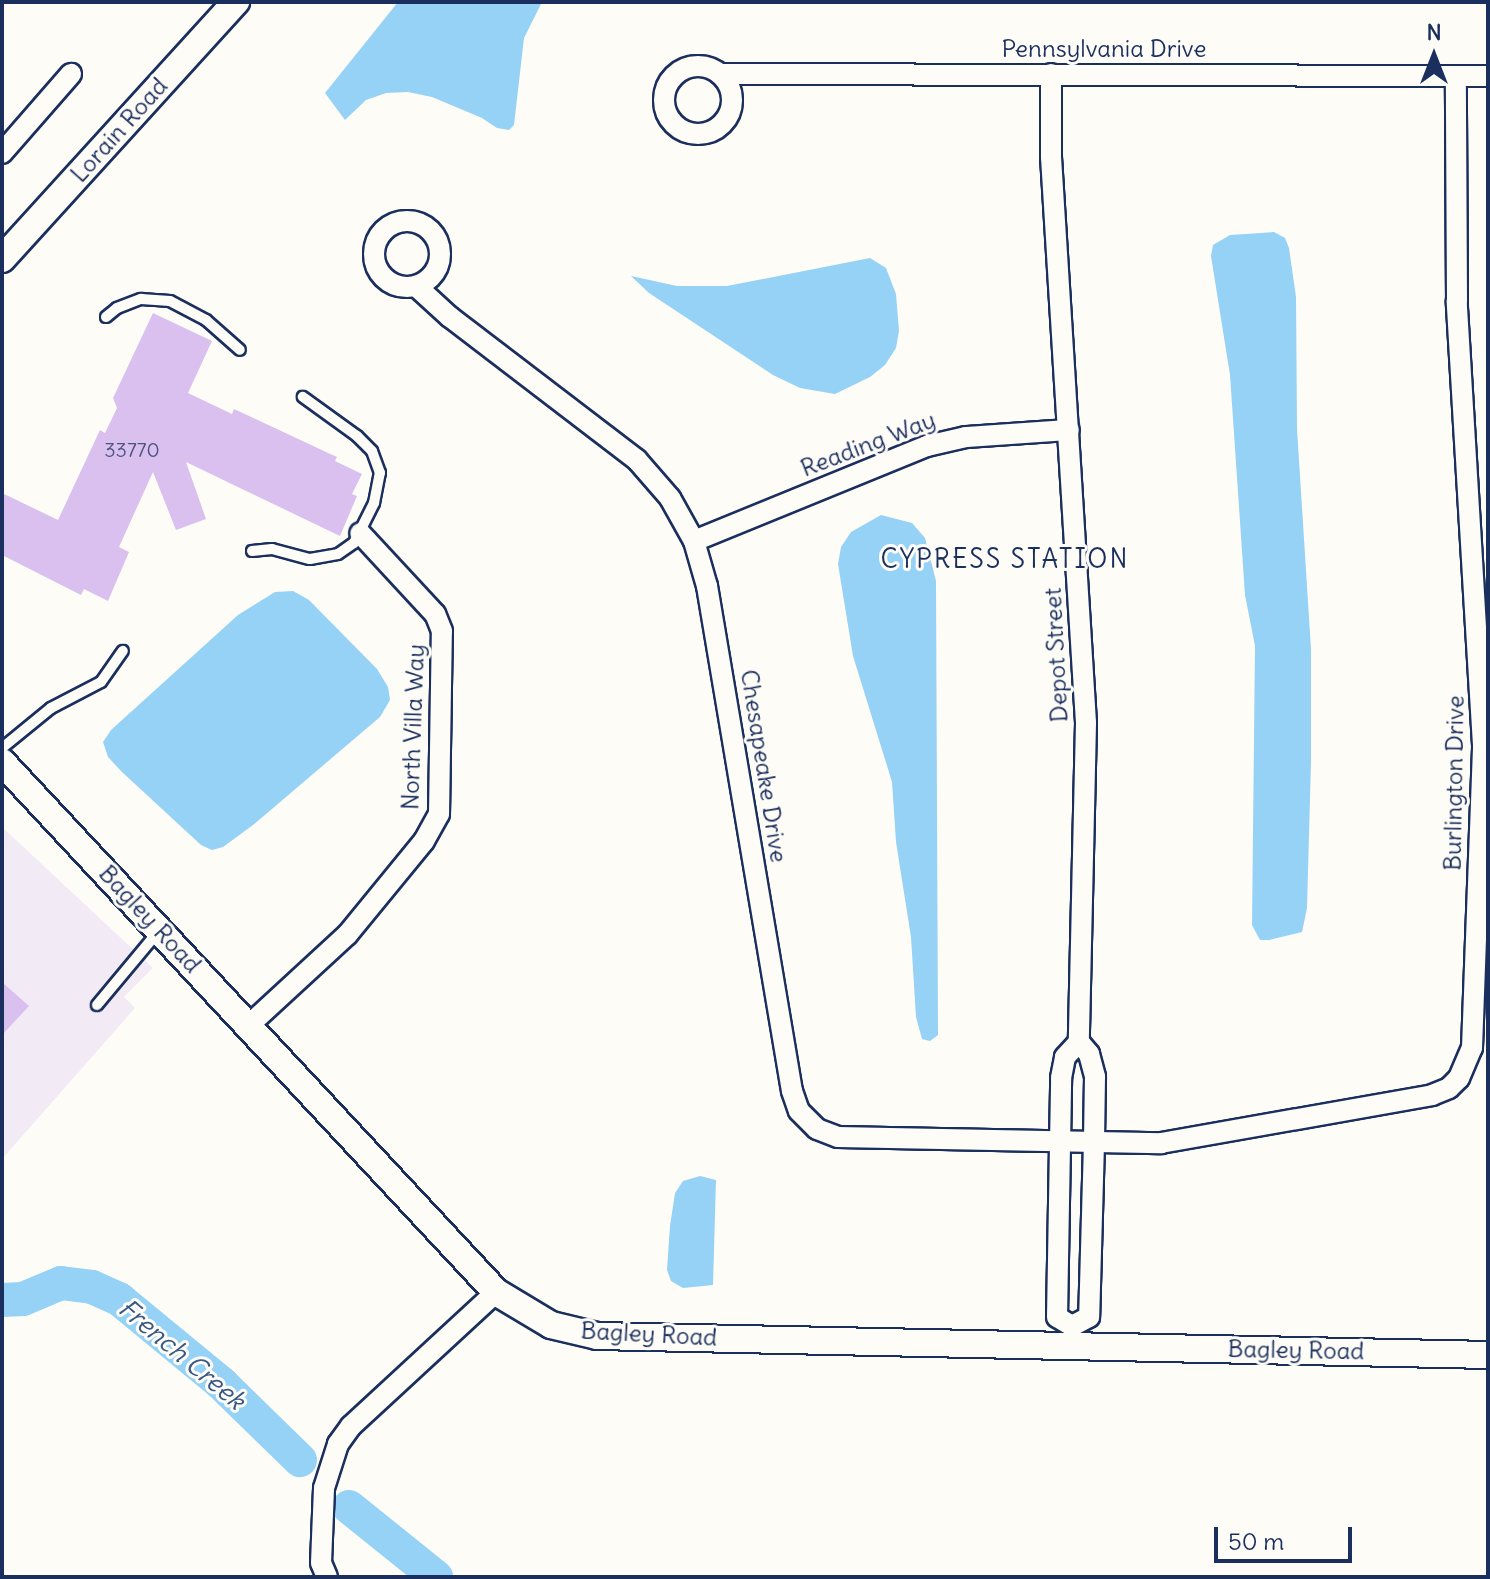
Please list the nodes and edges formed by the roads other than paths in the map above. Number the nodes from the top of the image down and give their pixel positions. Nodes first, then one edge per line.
1 (236, 2) edge
2 (71, 74) dead end
3 (720, 74) dead end
4 (1051, 74) junction
5 (1456, 76) junction
6 (1488, 76) edge
7 (2, 153) edge
8 (2, 259) edge
9 (416, 286) dead end
10 (106, 317) dead end
11 (240, 350) dead end
12 (303, 397) dead end
13 (1069, 430) junction
14 (360, 533) junction
15 (694, 541) junction
16 (252, 551) dead end
17 (123, 651) dead end
18 (2, 748) edge
19 (2, 762) edge
20 (161, 929) junction
21 (97, 1005) dead end
22 (249, 1025) junction
23 (1079, 1042) junction
24 (1059, 1141) junction
25 (1094, 1143) junction
26 (496, 1292) junction
27 (1072, 1335) junction
28 (1488, 1355) edge
29 (327, 1577) edge

1 - 8 street, Lorain Road
2 - 7 street
3 - 4 street, Pennsylvania Drive
4 - 5 street, Pennsylvania Drive
4 - 13 street, Depot Street
5 - 6 street, Pennsylvania Drive
5 - 25 street, Burlington Drive
9 - 15 street, Chesapeake Drive
10 - 11 lane
12 - 14 lane
13 - 15 street, Reading Way
13 - 23 street, Depot Street
14 - 16 lane
14 - 22 street, North Villa Way
15 - 24 street, Chesapeake Drive
17 - 18 lane
19 - 20 street, Bagley Road
20 - 21 lane
20 - 22 street, Bagley Road
22 - 26 street, Bagley Road
23 - 24 street, Depot Street
23 - 25 street, Depot Street
24 - 25 street, Burlington Drive
24 - 27 street, Depot Street
25 - 27 street, Depot Street
26 - 27 street, Bagley Road
26 - 29 street
27 - 28 street, Bagley Road

